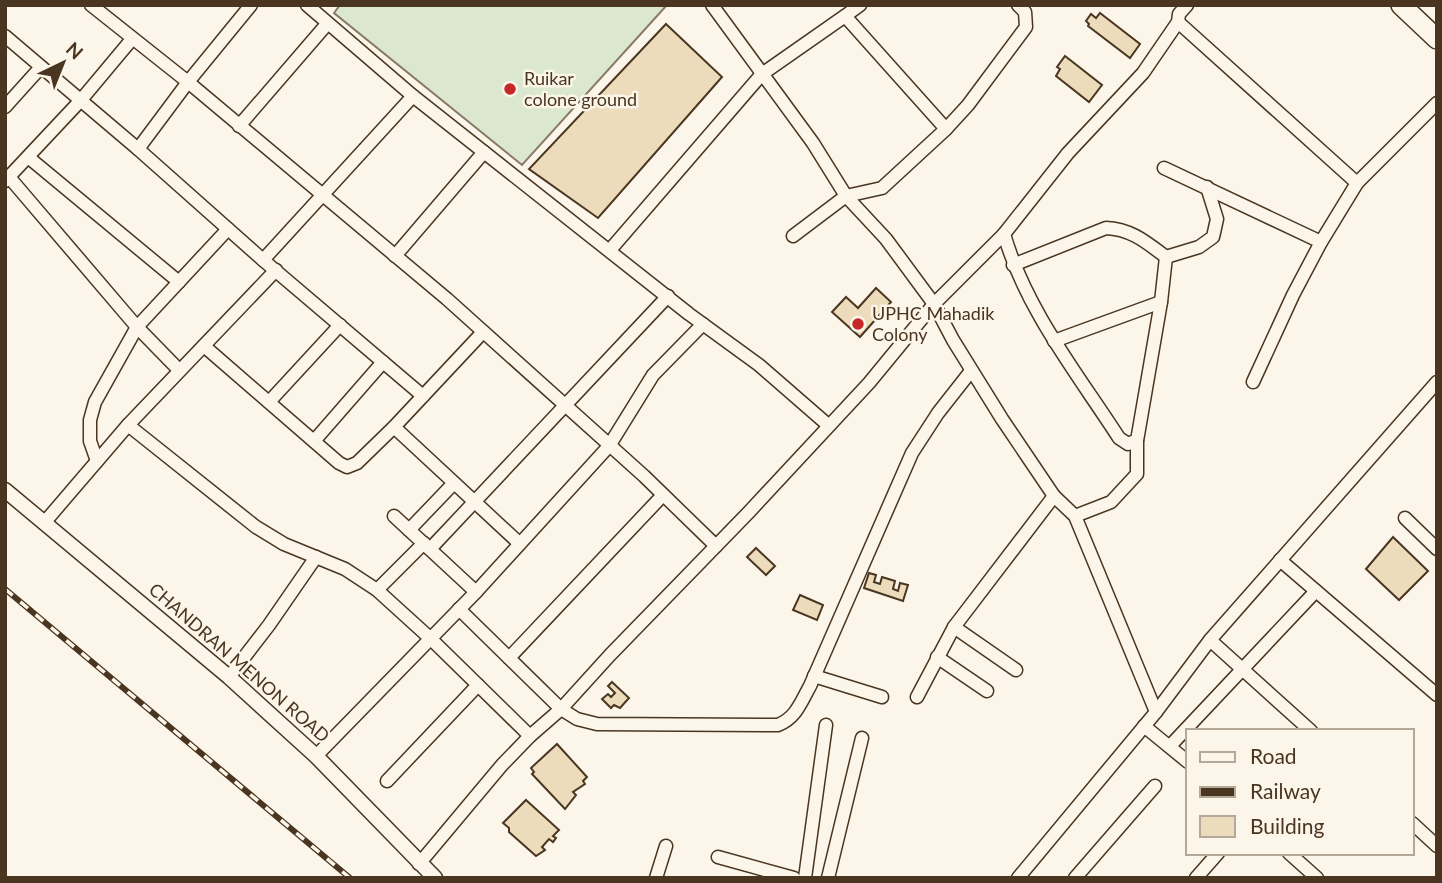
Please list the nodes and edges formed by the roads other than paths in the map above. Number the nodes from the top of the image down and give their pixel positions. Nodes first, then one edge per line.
1 (91, 5) edge
2 (251, 5) edge
3 (307, 5) edge
4 (712, 5) edge
5 (860, 5) edge
6 (1018, 5) edge
7 (1187, 5) edge
8 (1401, 5) edge
9 (845, 16) junction
10 (1178, 22) junction
11 (327, 24) junction
12 (132, 39) junction
13 (1437, 39) edge
14 (7, 42) edge
15 (41, 67) junction
16 (762, 74) junction
17 (188, 82) junction
18 (413, 96) junction
19 (81, 100) junction
20 (1437, 103) edge
21 (5, 107) edge
22 (239, 126) junction
23 (946, 129) junction
24 (138, 149) junction
25 (484, 152) junction
26 (28, 157) junction
27 (1164, 168) dead end
28 (7, 179) edge
29 (1357, 183) junction
30 (1207, 187) junction
31 (323, 197) junction
32 (846, 197) junction
33 (228, 229) junction
34 (1004, 234) junction
35 (793, 236) dead end
36 (1321, 242) junction
37 (610, 250) junction
38 (395, 256) junction
39 (1166, 257) junction
40 (263, 260) junction
41 (1013, 265) junction
42 (276, 271) junction
43 (179, 282) junction
44 (668, 296) junction
45 (1161, 302) junction
46 (934, 304) junction
47 (703, 324) junction
48 (340, 325) junction
49 (137, 327) junction
50 (483, 332) junction
51 (1054, 341) junction
52 (204, 346) junction
53 (383, 362) junction
54 (179, 370) junction
55 (971, 370) junction
56 (1253, 382) dead end
57 (1437, 382) edge
58 (423, 396) junction
59 (269, 402) junction
60 (563, 404) junction
61 (128, 425) junction
62 (828, 425) junction
63 (394, 427) junction
64 (1137, 440) junction
65 (314, 441) junction
66 (610, 446) junction
67 (97, 461) junction
68 (454, 483) junction
69 (5, 490) edge
70 (663, 495) junction
71 (1054, 496) junction
72 (474, 501) junction
73 (394, 516) dead end
74 (1075, 516) junction
75 (1405, 518) dead end
76 (44, 523) junction
77 (409, 530) junction
78 (519, 543) junction
79 (427, 546) junction
80 (716, 546) junction
81 (1437, 548) edge
82 (316, 557) junction
83 (1280, 560) junction
84 (377, 590) junction
85 (1316, 591) junction
86 (475, 592) junction
87 (459, 609) junction
88 (954, 627) junction
89 (431, 639) junction
90 (1210, 640) junction
91 (937, 657) junction
92 (509, 658) junction
93 (1244, 669) junction
94 (1016, 670) dead end
95 (814, 676) junction
96 (229, 677) junction
97 (478, 685) junction
98 (987, 691) dead end
99 (1437, 695) edge
100 (882, 697) dead end
101 (917, 697) dead end
102 (561, 709) junction
103 (1156, 712) junction
104 (826, 725) dead end
105 (1144, 726) junction
106 (1186, 729) edge
107 (1186, 729) edge
108 (1309, 729) edge
109 (530, 736) junction
110 (862, 738) dead end
111 (1170, 746) junction
112 (316, 756) junction
113 (1186, 760) edge
114 (387, 781) dead end
115 (1155, 786) dead end
116 (1414, 825) edge
117 (666, 846) dead end
118 (1437, 846) edge
119 (1216, 855) edge
120 (1291, 855) edge
121 (718, 856) dead end
122 (419, 864) junction
123 (435, 878) edge
124 (656, 878) edge
125 (794, 878) edge
126 (805, 878) edge
127 (828, 878) edge
128 (1018, 878) edge
129 (1075, 878) edge
130 (1195, 878) edge
131 (1317, 878) edge

1 - 12 street
2 - 17 street
3 - 11 street
4 - 16 street
5 - 9 street
6 - 23 street
7 - 10 street
8 - 13 highway
9 - 16 street
9 - 23 street
10 - 29 street
10 - 34 street
11 - 18 street
11 - 22 street
12 - 17 street
12 - 19 street
14 - 15 street
15 - 19 street
15 - 21 street
16 - 32 street
16 - 37 street
17 - 22 street
17 - 24 street
18 - 25 street
18 - 31 street
19 - 24 street
19 - 26 street
20 - 29 street
22 - 31 street
23 - 32 street
24 - 33 street
25 - 37 street
25 - 38 street
26 - 28 street
26 - 43 street
27 - 30 street
28 - 49 street
29 - 36 street
30 - 36 street
30 - 39 street
31 - 38 street
31 - 40 street
32 - 35 street
32 - 46 street
33 - 40 street
33 - 43 street
34 - 41 street
34 - 46 street
36 - 56 street
37 - 44 street
38 - 50 street
39 - 41 street
39 - 45 street
40 - 42 street
41 - 51 street
42 - 48 street
42 - 52 street
43 - 49 street
44 - 47 street
44 - 60 street
45 - 51 street
45 - 64 street
46 - 55 street
46 - 62 street
47 - 62 street
47 - 66 street
48 - 53 street
48 - 59 street
49 - 54 street
49 - 67 street
50 - 58 street
50 - 60 street
51 - 64 street
52 - 54 street
52 - 59 street
53 - 58 street
53 - 65 street
54 - 61 street
55 - 71 street
55 - 95 street
57 - 83 street
58 - 63 street
59 - 65 street
60 - 66 street
60 - 72 street
61 - 67 street
61 - 82 street
62 - 80 street
63 - 65 street
63 - 68 street
64 - 74 street
66 - 70 street
66 - 78 street
67 - 76 street
68 - 72 street
68 - 77 street
69 - 76 street, CHANDRAN MENON ROAD
70 - 80 street
70 - 92 street
71 - 74 street
71 - 88 street
72 - 78 street
72 - 79 street
73 - 77 street
74 - 103 street
75 - 81 street
76 - 96 street, CHANDRAN MENON ROAD
77 - 79 street
78 - 86 street
79 - 84 street
79 - 86 street
80 - 102 street
82 - 84 street
82 - 96 street
83 - 85 street
83 - 90 street
84 - 89 street
85 - 93 street
85 - 99 street
86 - 87 street
87 - 89 street
87 - 92 street
88 - 91 street
88 - 94 street
89 - 97 street
89 - 112 street
90 - 93 street
90 - 103 street
91 - 98 street
91 - 101 street
92 - 102 street
93 - 107 street
93 - 108 street
95 - 100 street
95 - 102 street
96 - 112 street, CHANDRAN MENON ROAD
97 - 109 street
97 - 114 street
102 - 109 street
103 - 105 street
104 - 126 street
105 - 111 street
105 - 128 street
106 - 111 street
109 - 122 street
110 - 127 street
111 - 113 street
112 - 122 street, CHANDRAN MENON ROAD
115 - 129 street
116 - 118 street
117 - 124 street
119 - 130 street
120 - 131 street
121 - 125 street
122 - 123 street, CHANDRAN MENON ROAD

